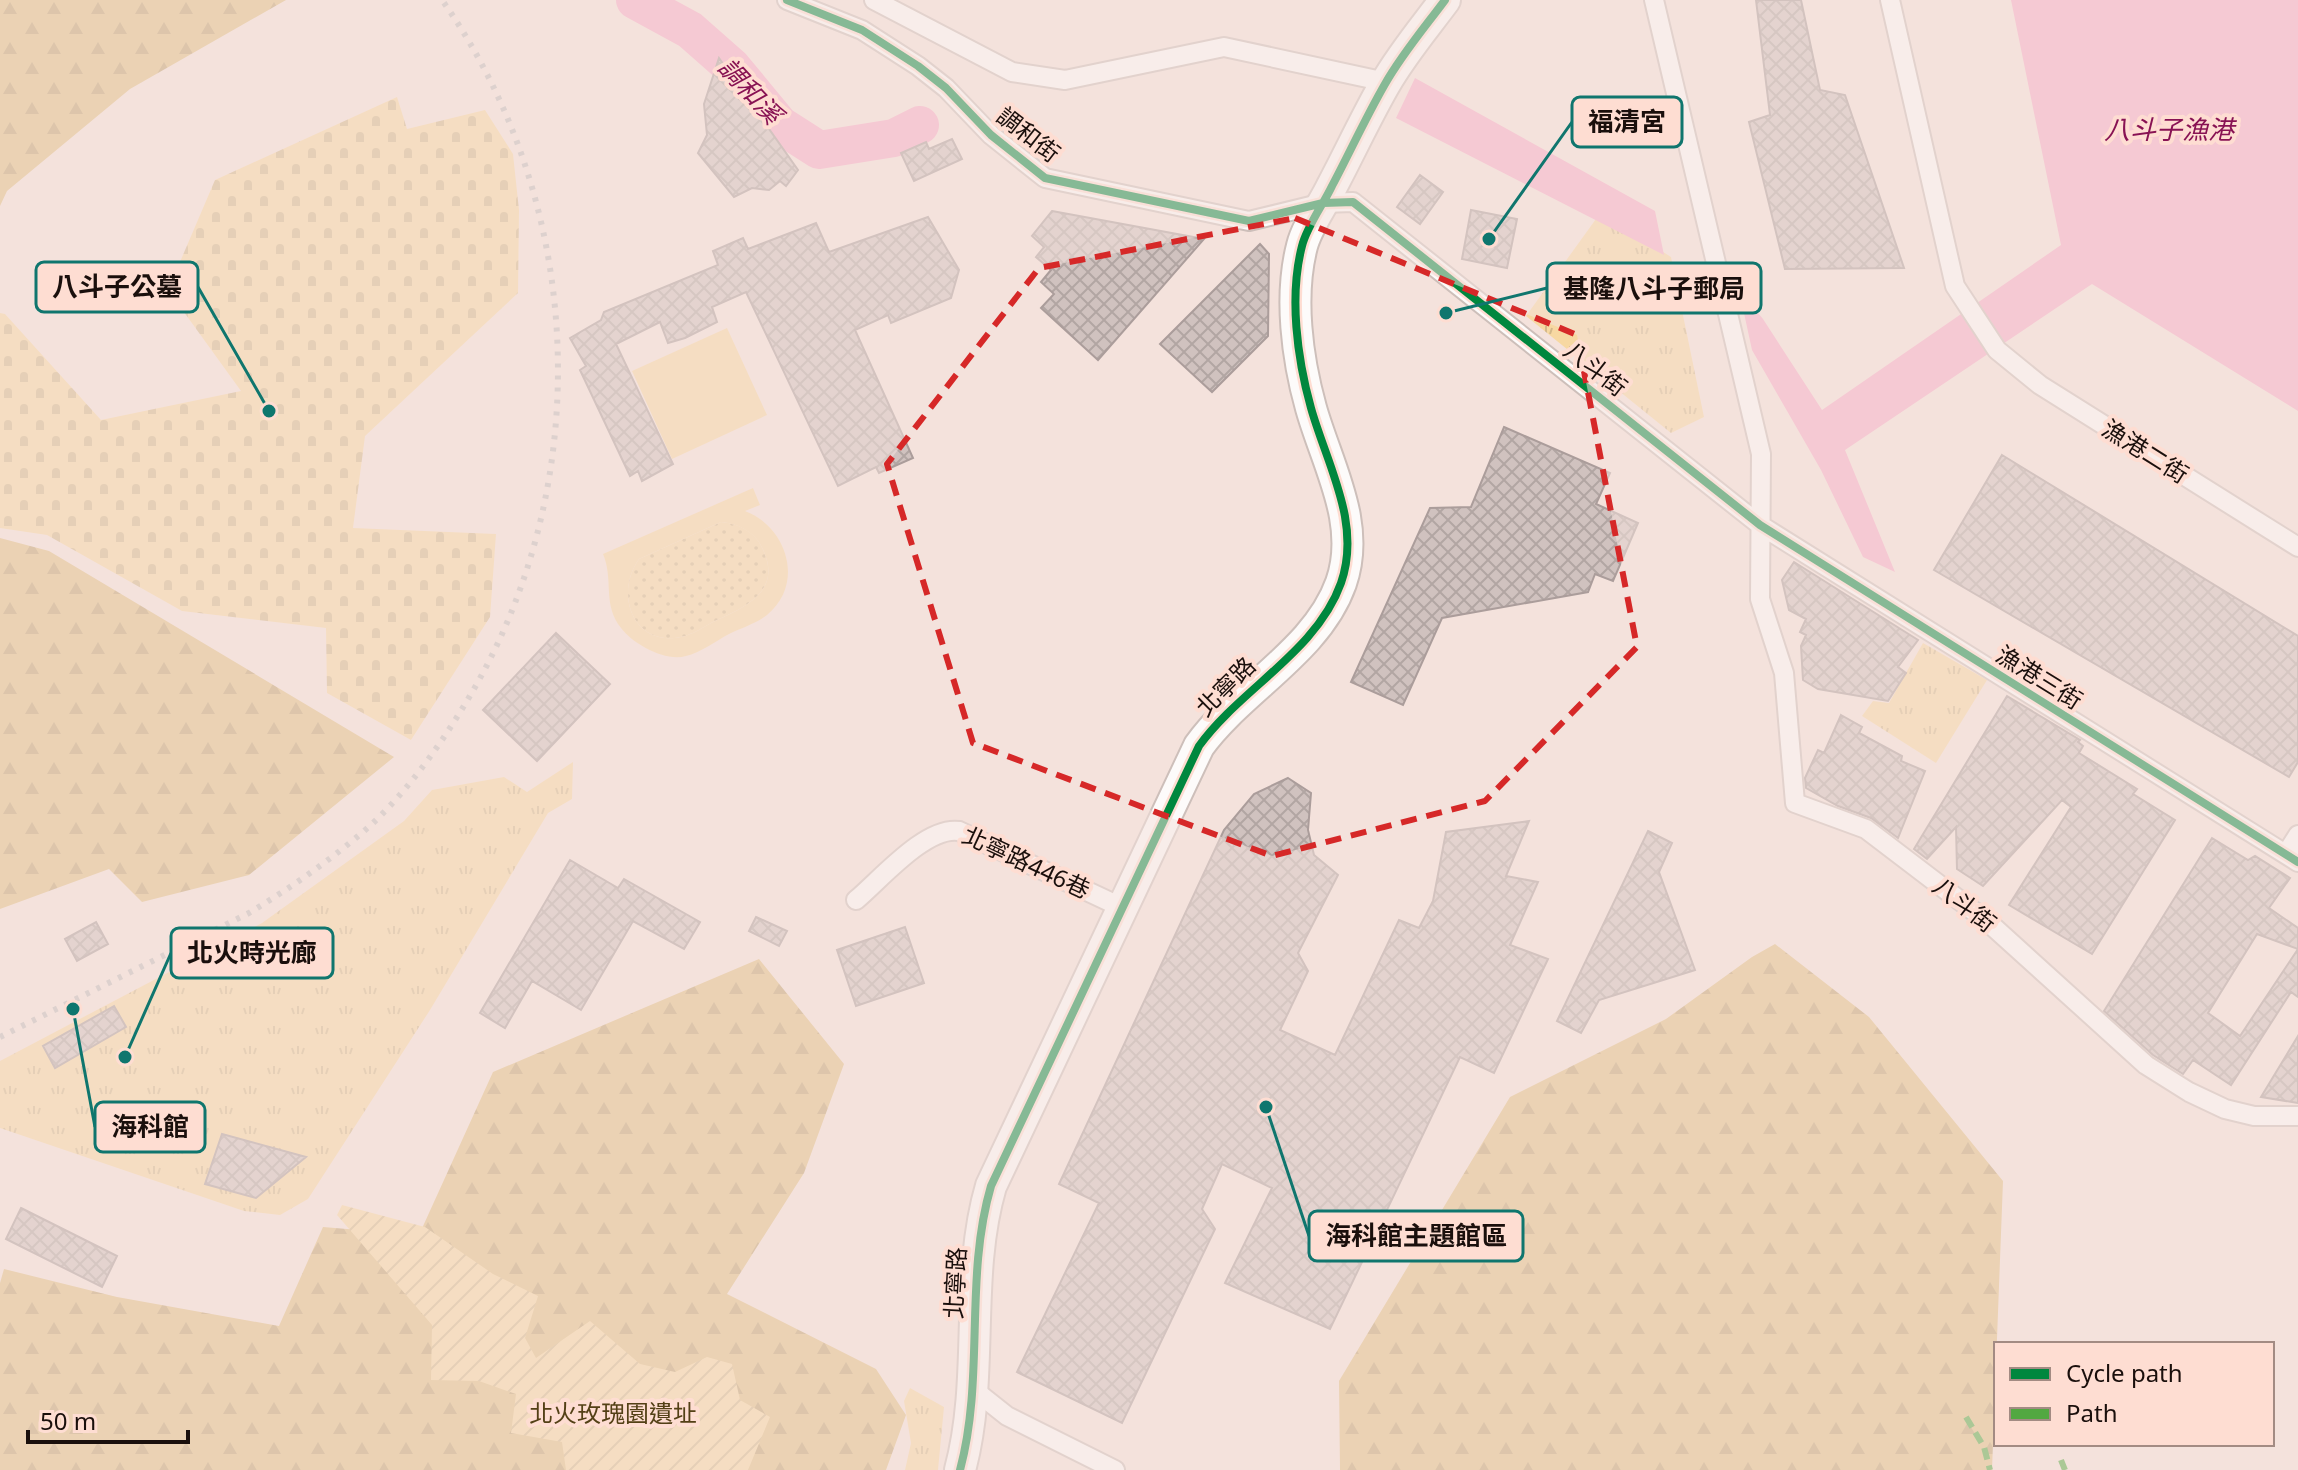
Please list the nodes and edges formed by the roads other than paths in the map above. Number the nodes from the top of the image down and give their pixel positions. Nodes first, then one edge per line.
1 (787, 0) edge
2 (874, 0) edge
3 (1445, 0) edge
4 (1654, 0) edge
5 (1890, 0) edge
6 (1386, 82) junction
7 (1323, 203) junction
8 (1760, 525) junction
9 (2298, 547) edge
10 (2298, 835) edge
11 (2292, 858) edge
12 (856, 900) dead end
13 (1123, 908) junction
14 (2298, 1116) edge
15 (973, 1389) junction
16 (960, 1470) edge
17 (1115, 1470) edge

1 - 7 street, 調和街
2 - 6 street, 調和街
3 - 6 main road, 北寧路
4 - 8 street
5 - 9 street, 漁港二街
6 - 7 main road, 北寧路
7 - 8 street, 八斗街
7 - 13 main road, 北寧路
8 - 11 street, 漁港三街
8 - 14 street, 八斗街
10 - 11 street
12 - 13 street, 北寧路446巷
13 - 15 main road, 北寧路
15 - 16 main road, 北寧路
15 - 17 street

